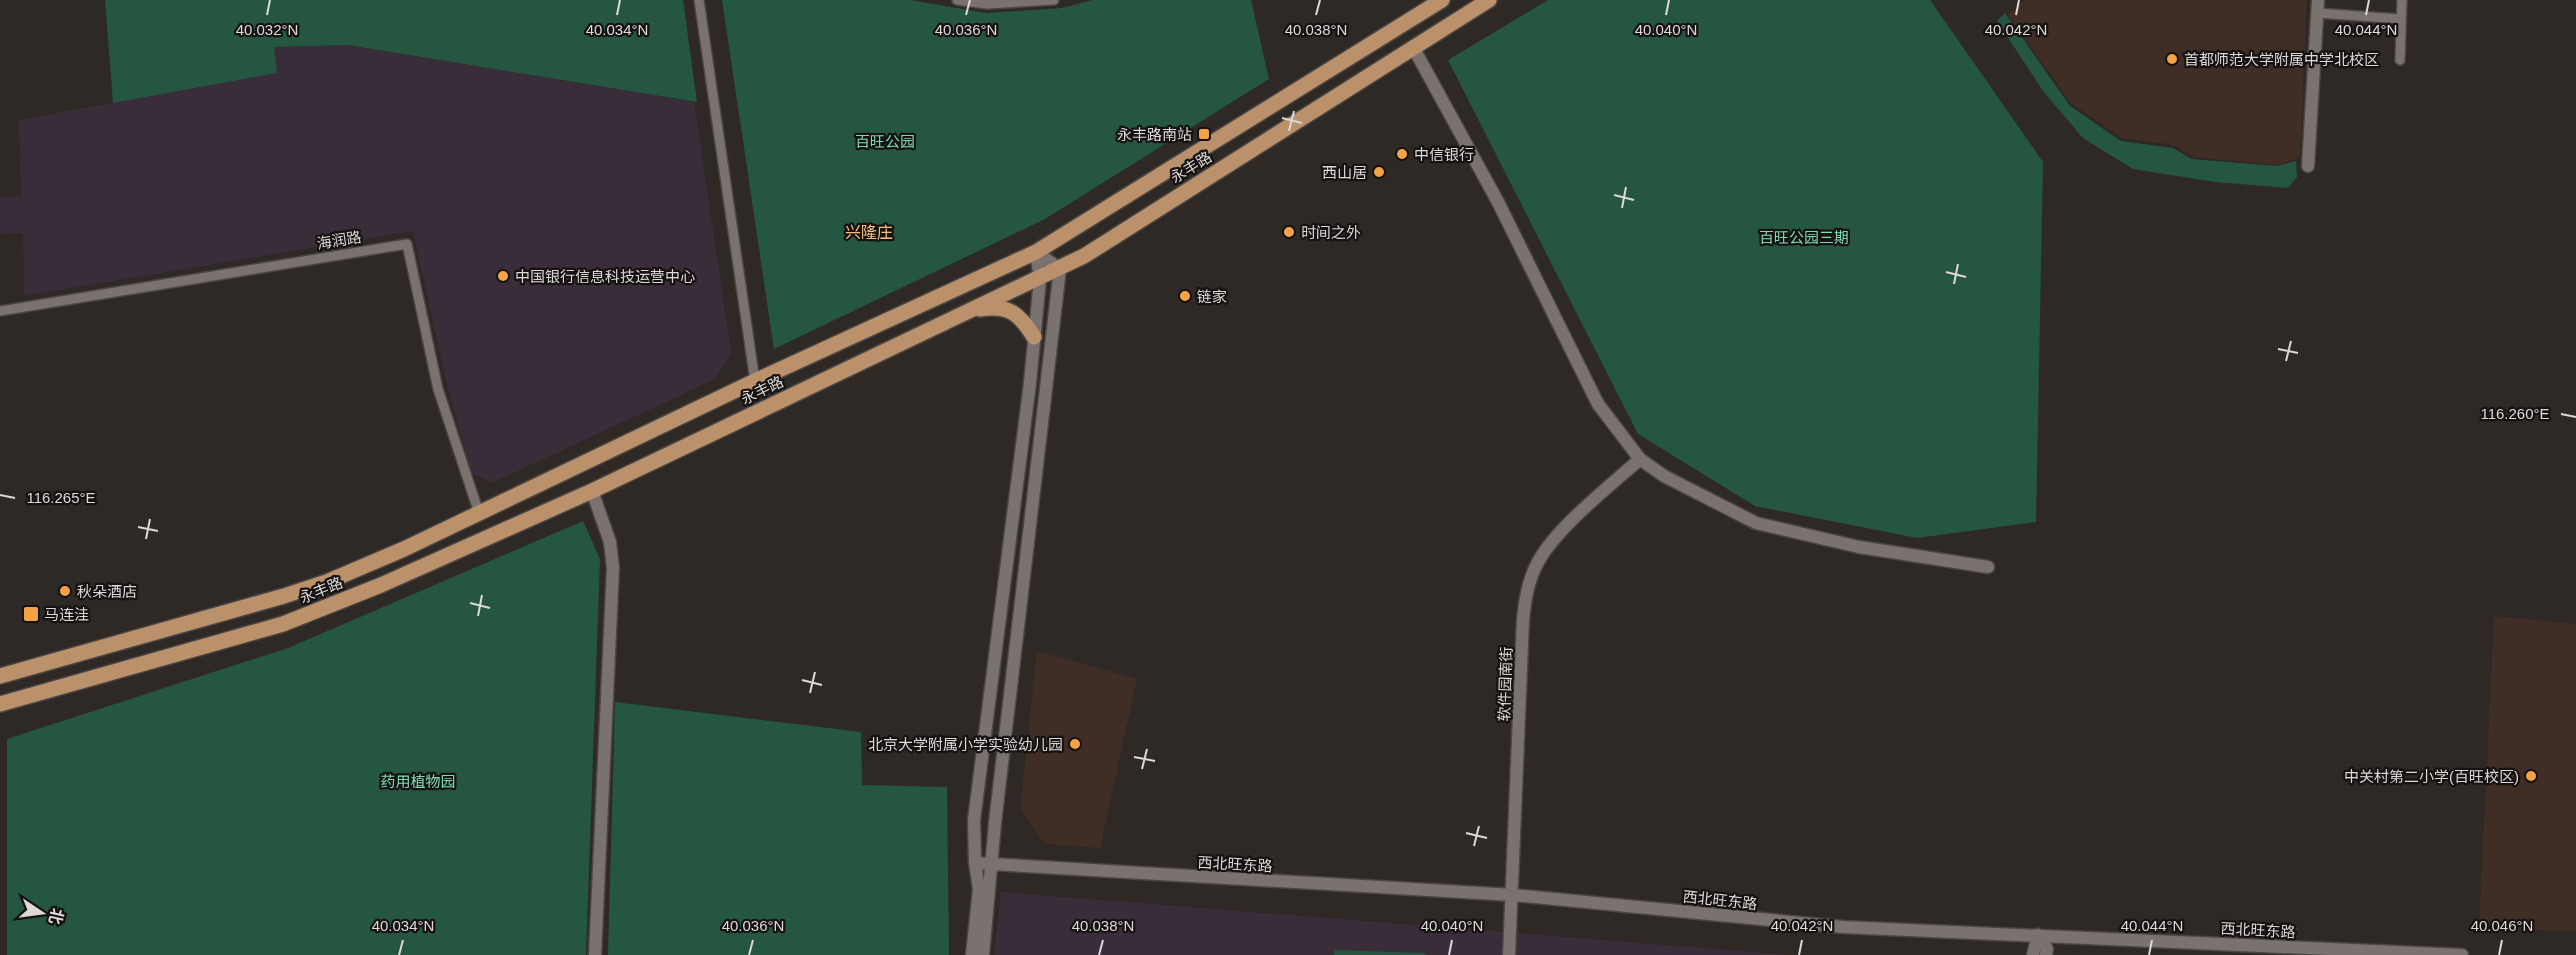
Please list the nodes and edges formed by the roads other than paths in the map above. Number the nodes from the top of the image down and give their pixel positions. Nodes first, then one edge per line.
1 (699, 0) edge
2 (957, 0) edge
3 (1054, 0) edge
4 (1442, 0) edge
5 (1489, 0) edge
6 (2318, 0) edge
7 (2402, 0) edge
8 (2317, 13) junction
9 (2401, 19) junction
10 (1413, 47) junction
11 (2400, 60) dead end
12 (2308, 166) dead end
13 (1036, 252) junction
14 (1060, 269) junction
15 (1040, 279) junction
16 (0, 311) edge
17 (968, 311) junction
18 (1034, 337) junction
19 (755, 381) junction
20 (1640, 459) junction
21 (592, 491) junction
22 (479, 513) junction
23 (1988, 567) dead end
24 (0, 676) edge
25 (0, 704) edge
26 (975, 863) junction
27 (991, 864) junction
28 (1513, 895) junction
29 (2038, 935) junction
30 (594, 955) edge
31 (972, 955) edge
32 (983, 955) edge
33 (1509, 955) edge
34 (2033, 955) edge
35 (2046, 955) edge
36 (2462, 955) edge

1 - 19 street
2 - 3 street
4 - 13 main road, 永丰路
5 - 10 main road, 永丰路
6 - 8 street
7 - 9 street
8 - 9 street
8 - 12 street
9 - 11 street
10 - 14 main road, 永丰路
10 - 20 street
13 - 14 street
13 - 15 street
13 - 19 main road, 永丰路
14 - 15 main road, 永丰路
14 - 27 street
15 - 17 main road, 永丰路
15 - 18 street
16 - 22 street, 海润路
17 - 18 main road
17 - 21 main road, 永丰路
18 - 26 street
19 - 22 main road, 永丰路
20 - 23 street
20 - 28 street, 软件园南街
21 - 25 main road, 永丰路
21 - 30 street
22 - 24 main road, 永丰路
26 - 27 street, 西北旺东路
26 - 31 street
27 - 28 street, 西北旺东路
27 - 32 street
28 - 29 street, 西北旺东路
28 - 33 street, 软件园南街
29 - 34 street
29 - 35 street
29 - 36 street, 西北旺东路

